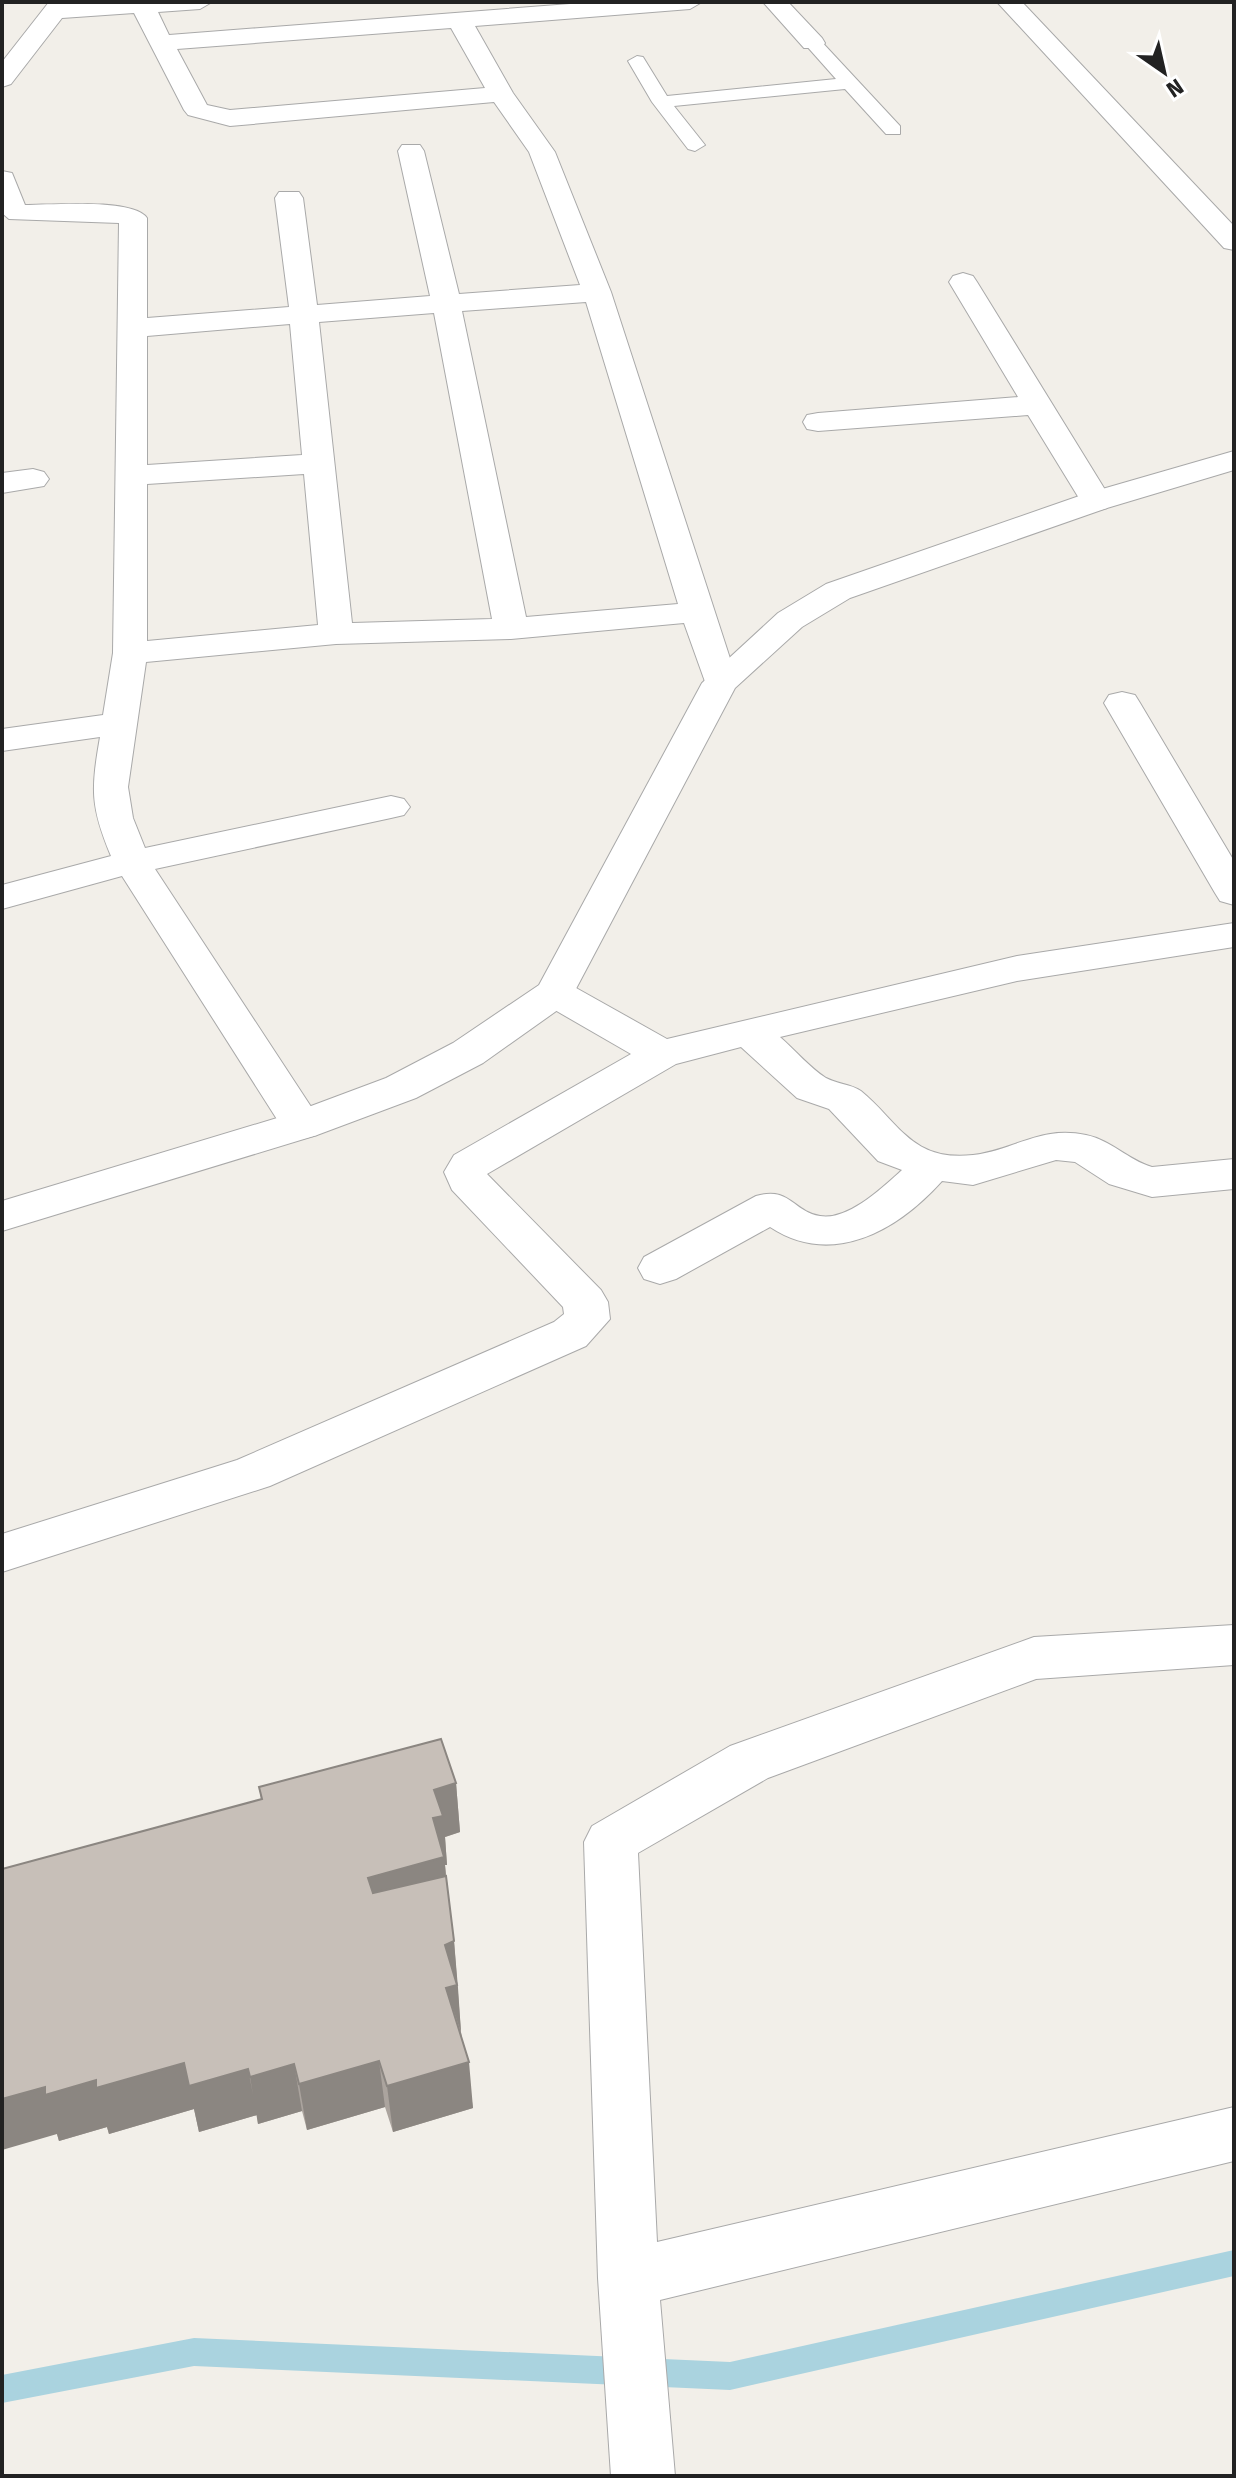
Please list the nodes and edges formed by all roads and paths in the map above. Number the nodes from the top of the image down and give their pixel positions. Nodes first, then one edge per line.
1 (200, 2) edge
2 (690, 2) edge
3 (775, 2) edge
4 (1009, 2) edge
5 (58, 6) edge
6 (143, 7) junction
7 (460, 22) junction
8 (161, 43) junction
9 (813, 43) joint
10 (637, 61) dead end
11 (2, 79) edge
12 (850, 83) junction
13 (501, 94) junction
14 (661, 102) junction
15 (893, 130) dead end
16 (695, 145) dead end
17 (411, 151) dead end
18 (2, 179) edge
19 (289, 198) dead end
20 (1234, 242) edge
21 (963, 282) dead end
22 (597, 292) junction
23 (446, 302) junction
24 (304, 314) junction
25 (132, 328) junction
26 (1037, 405) junction
27 (818, 422) dead end
28 (1234, 460) edge
29 (319, 463) junction
30 (131, 476) junction
31 (33, 479) dead end
32 (2, 483) edge
33 (1096, 501) junction
34 (698, 612) junction
35 (511, 629) junction
36 (336, 634) junction
37 (130, 653) junction
38 (720, 683) junction
39 (1122, 703) dead end
40 (119, 723) junction
41 (2, 740) edge
42 (391, 807) dead end
43 (132, 862) junction
44 (1234, 893) edge
45 (2, 897) edge
46 (1234, 935) edge
47 (555, 993) junction
48 (749, 1032) junction
49 (662, 1054) junction
50 (302, 1125) junction
51 (932, 1165) junction
52 (1234, 1174) edge
53 (2, 1216) edge
54 (660, 1268) dead end
55 (2, 1553) edge
56 (1234, 1645) edge
57 (1234, 2134) edge
58 (630, 2304) junction
59 (642, 2466) edge

1 - 6 street
2 - 7 street
3 - 9 street
4 - 20 street
5 - 6 street
5 - 11 street
6 - 8 street
7 - 8 street
7 - 13 street
8 - 13 street
9 - 12 lane
10 - 14 lane
12 - 14 lane
12 - 15 lane
13 - 22 street
14 - 16 lane
17 - 23 street
18 - 25 street
19 - 24 street
21 - 26 street
22 - 23 street
22 - 34 street
23 - 24 street
23 - 35 street
24 - 25 street
24 - 29 street
25 - 30 street
26 - 27 street
26 - 33 street
28 - 33 street
29 - 30 street
29 - 36 street
30 - 37 street
31 - 32 street
33 - 38 street
34 - 35 street
34 - 38 street
35 - 36 street
36 - 37 street
37 - 40 street
38 - 47 street
39 - 44 street
40 - 41 street
40 - 43 street
42 - 43 street
43 - 45 street
43 - 50 street
46 - 48 street
47 - 49 street
47 - 50 street
48 - 49 street
48 - 51 street
49 - 55 street
50 - 53 street
51 - 52 street
51 - 54 street
56 - 58 street
57 - 58 street
58 - 59 street

